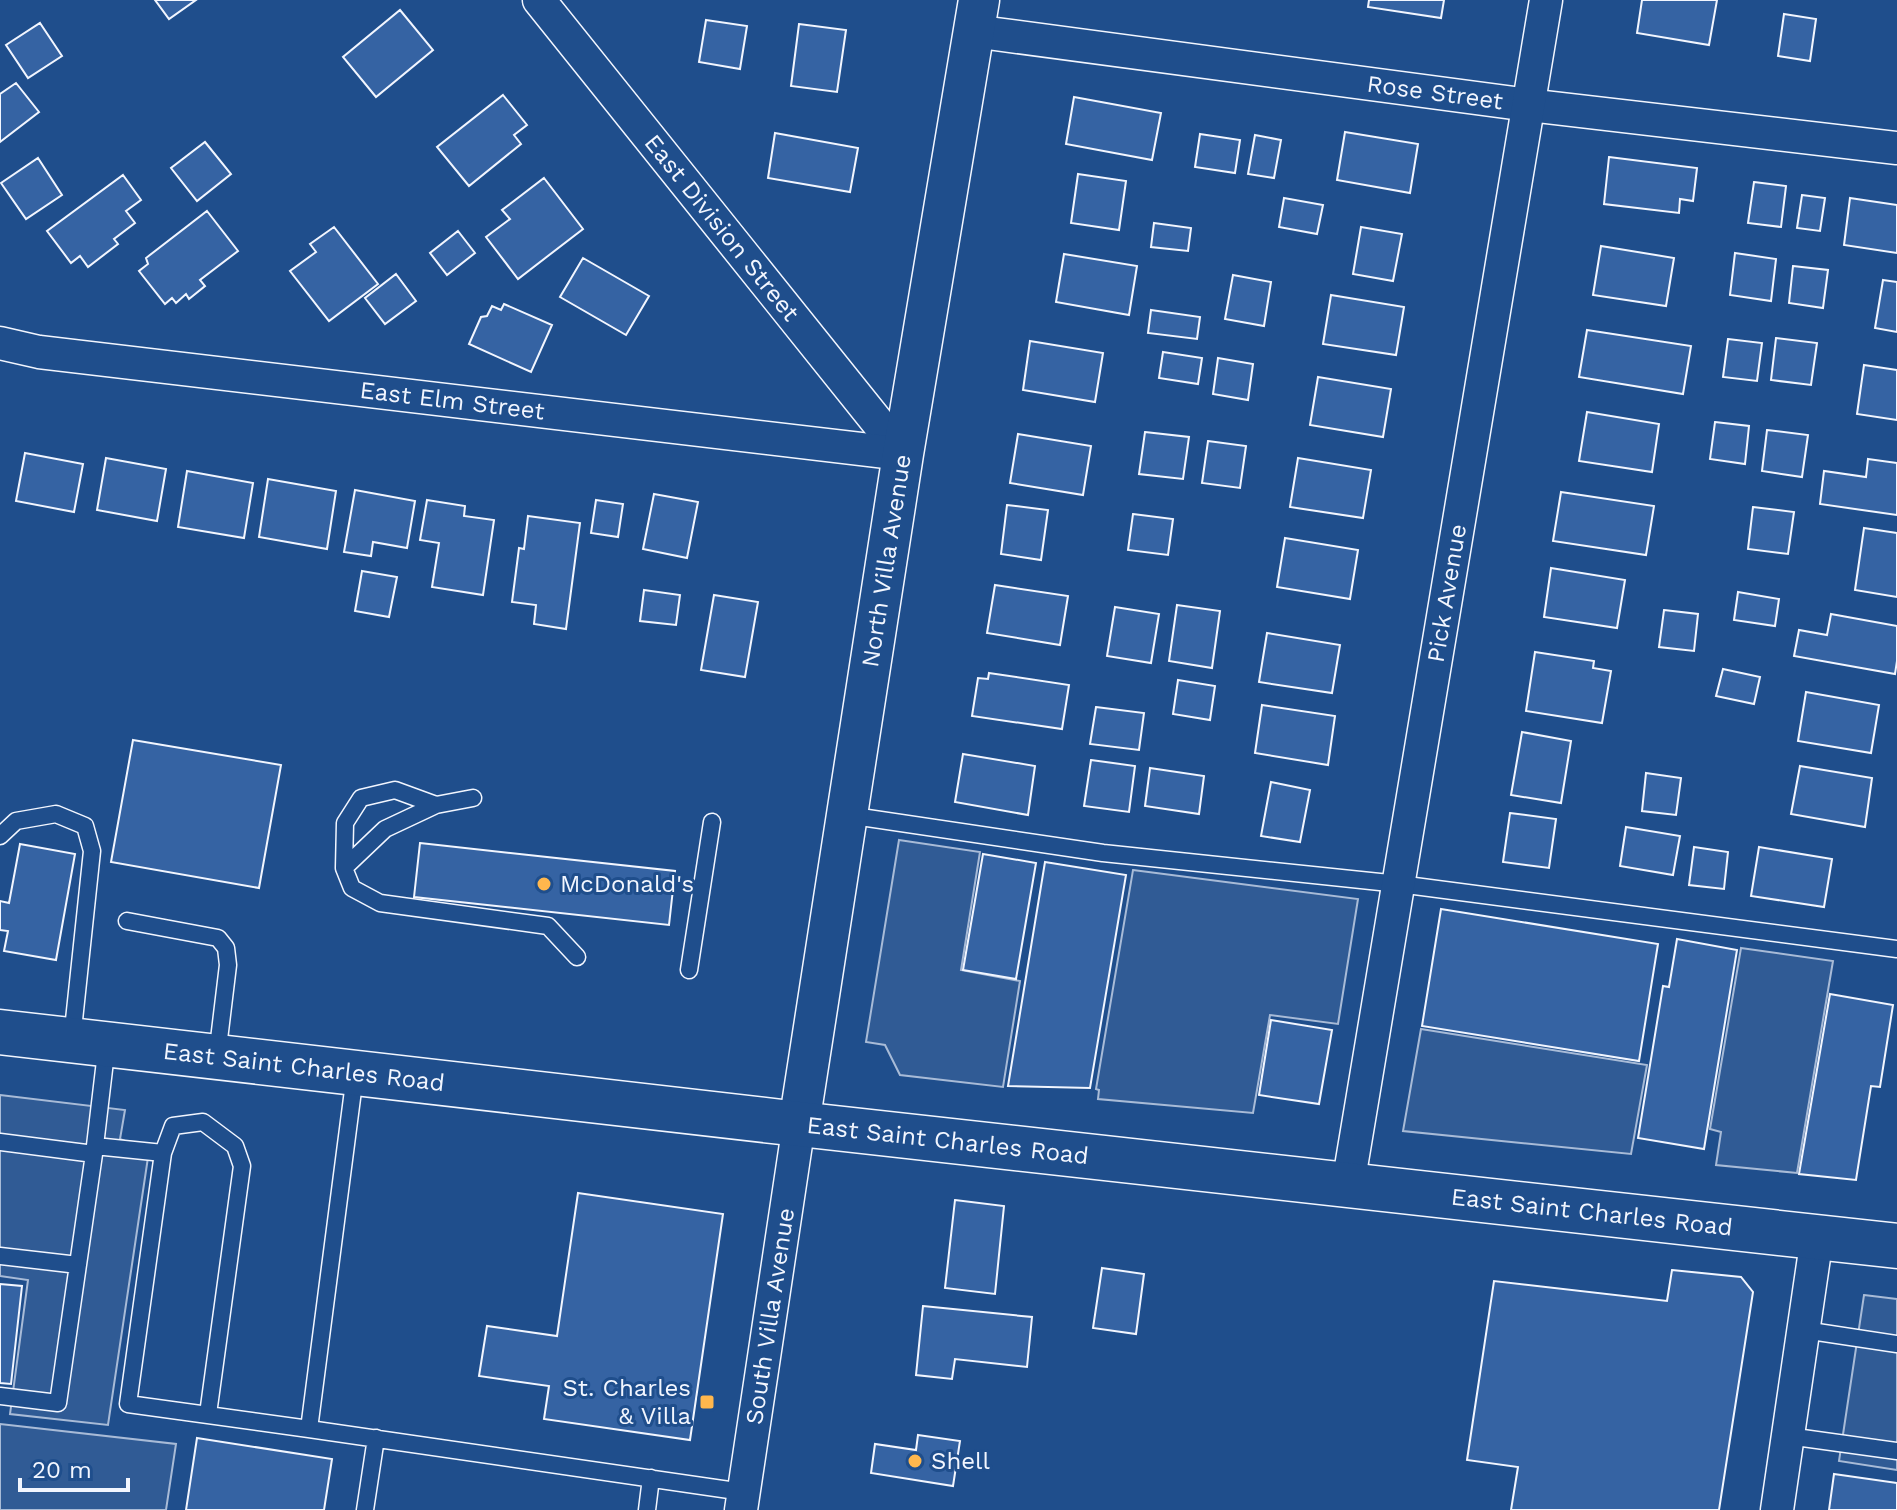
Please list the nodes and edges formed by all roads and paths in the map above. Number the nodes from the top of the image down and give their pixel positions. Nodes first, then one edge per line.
1 (539, 0) edge
2 (1546, 0) edge
3 (976, 16) edge
4 (1528, 105) junction
5 (1897, 148) edge
6 (0, 343) edge
7 (903, 454) junction
8 (473, 798) dead end
9 (436, 805) junction
10 (847, 815) junction
11 (712, 822) dead end
12 (0, 836) edge
13 (344, 868) junction
14 (1399, 884) junction
15 (127, 921) dead end
16 (1897, 949) edge
17 (577, 957) dead end
18 (689, 970) dead end
19 (0, 1032) edge
20 (89, 1042) junction
21 (217, 1057) junction
22 (356, 1073) junction
23 (799, 1124) junction
24 (0, 1142) edge
25 (95, 1150) junction
26 (163, 1153) junction
27 (1348, 1185) junction
28 (1817, 1237) junction
29 (1897, 1246) edge
30 (0, 1256) edge
31 (78, 1265) junction
32 (1804, 1330) junction
33 (1897, 1344) edge
34 (0, 1396) edge
35 (208, 1414) junction
36 (309, 1429) junction
37 (1788, 1436) junction
38 (376, 1438) junction
39 (1897, 1451) edge
40 (651, 1478) junction
41 (742, 1501) edge
42 (365, 1510) edge
43 (647, 1510) edge
44 (1777, 1510) edge

1 - 7 street, East Division Street
2 - 4 street, Pick Avenue
3 - 4 street, Rose Street
3 - 7 street, North Villa Avenue
4 - 5 street, Rose Street
4 - 14 street, Pick Avenue
6 - 7 street, East Elm Street
7 - 10 street, North Villa Avenue
8 - 9 lane
9 - 13 lane
9 - 13 lane
10 - 14 lane
10 - 23 street, North Villa Avenue
11 - 18 lane
12 - 20 lane
13 - 17 lane
14 - 16 lane
14 - 27 street, Pick Avenue
15 - 21 lane
19 - 20 main road, East Saint Charles Road
20 - 21 main road, East Saint Charles Road
20 - 25 lane
21 - 22 main road, East Saint Charles Road
22 - 23 main road, East Saint Charles Road
22 - 36 lane
23 - 27 main road, East Saint Charles Road
23 - 41 street, South Villa Avenue
24 - 25 lane
25 - 26 lane
25 - 31 lane
26 - 35 lane
26 - 35 lane
27 - 28 main road, East Saint Charles Road
28 - 29 main road, East Saint Charles Road
28 - 32 street
30 - 31 lane
31 - 34 lane
32 - 33 lane
32 - 37 street
35 - 36 lane
36 - 38 lane
37 - 39 lane
37 - 44 street
38 - 40 lane
38 - 42 lane
40 - 41 lane
40 - 43 lane

